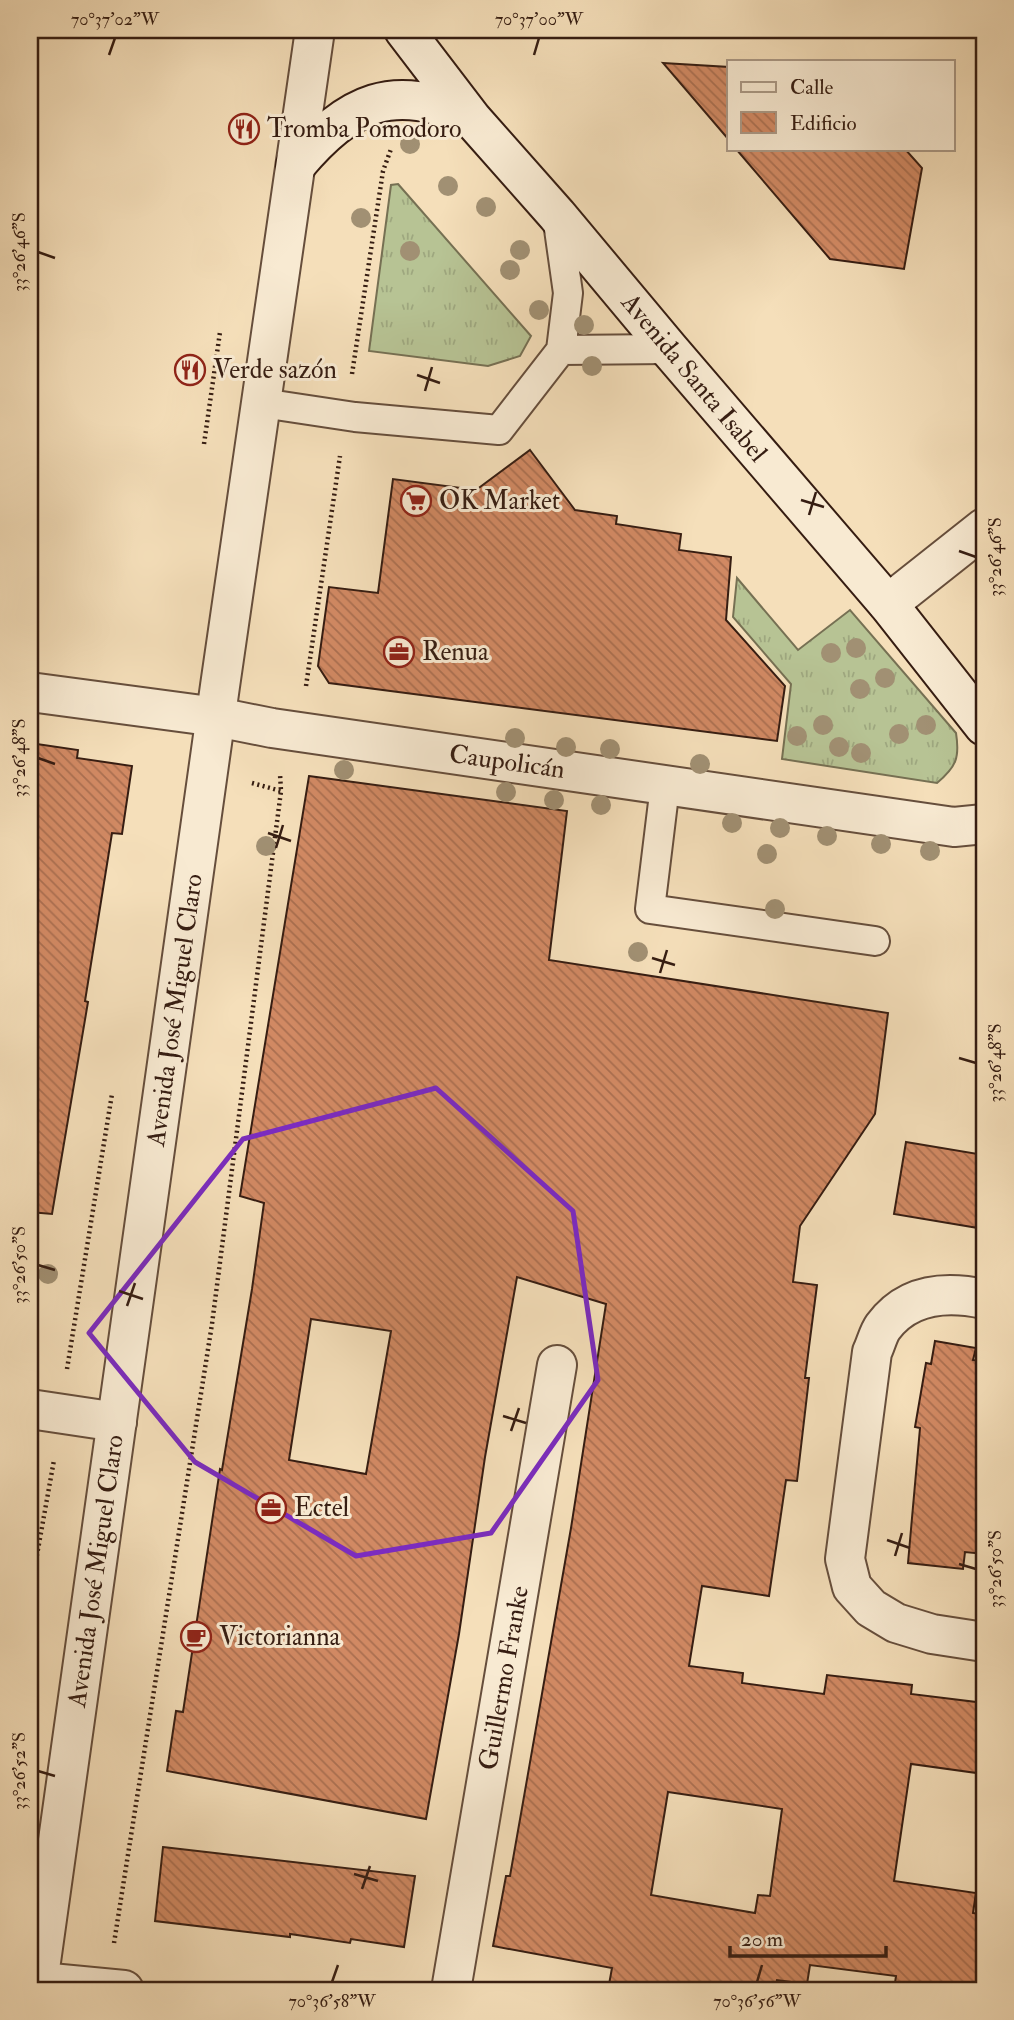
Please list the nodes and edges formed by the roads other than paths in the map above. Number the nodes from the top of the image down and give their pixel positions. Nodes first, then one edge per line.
1 (315, 30) edge
2 (404, 30) edge
3 (472, 118) junction
4 (296, 165) junction
5 (557, 215) junction
6 (668, 349) junction
7 (561, 350) junction
8 (262, 403) junction
9 (984, 528) edge
10 (888, 604) junction
11 (30, 692) edge
12 (217, 717) junction
13 (984, 726) edge
14 (665, 786) junction
15 (984, 824) edge
16 (875, 941) dead end
17 (984, 1298) edge
18 (557, 1366) dead end
19 (47, 1412) edge
20 (117, 1422) junction
21 (984, 1642) edge
22 (35, 1984) edge
23 (124, 1990) edge
24 (451, 1990) edge

1 - 4 street, Avenida José Miguel Claro
2 - 3 street, Avenida Santa Isabel
3 - 4 street
3 - 5 street, Avenida Santa Isabel
4 - 8 street, Avenida José Miguel Claro
5 - 6 street, Avenida Santa Isabel
5 - 7 lane
6 - 7 lane
6 - 10 street, Avenida Santa Isabel
7 - 8 lane
8 - 12 street, Avenida José Miguel Claro
9 - 10 street
10 - 13 street, Avenida Santa Isabel
11 - 12 street, Caupolicán
12 - 14 street, Caupolicán
12 - 20 street, Avenida José Miguel Claro
14 - 15 street, Caupolicán
14 - 16 lane
17 - 21 street
18 - 24 street, Guillermo Franke
19 - 20 street
20 - 22 street, Avenida José Miguel Claro
22 - 23 street

